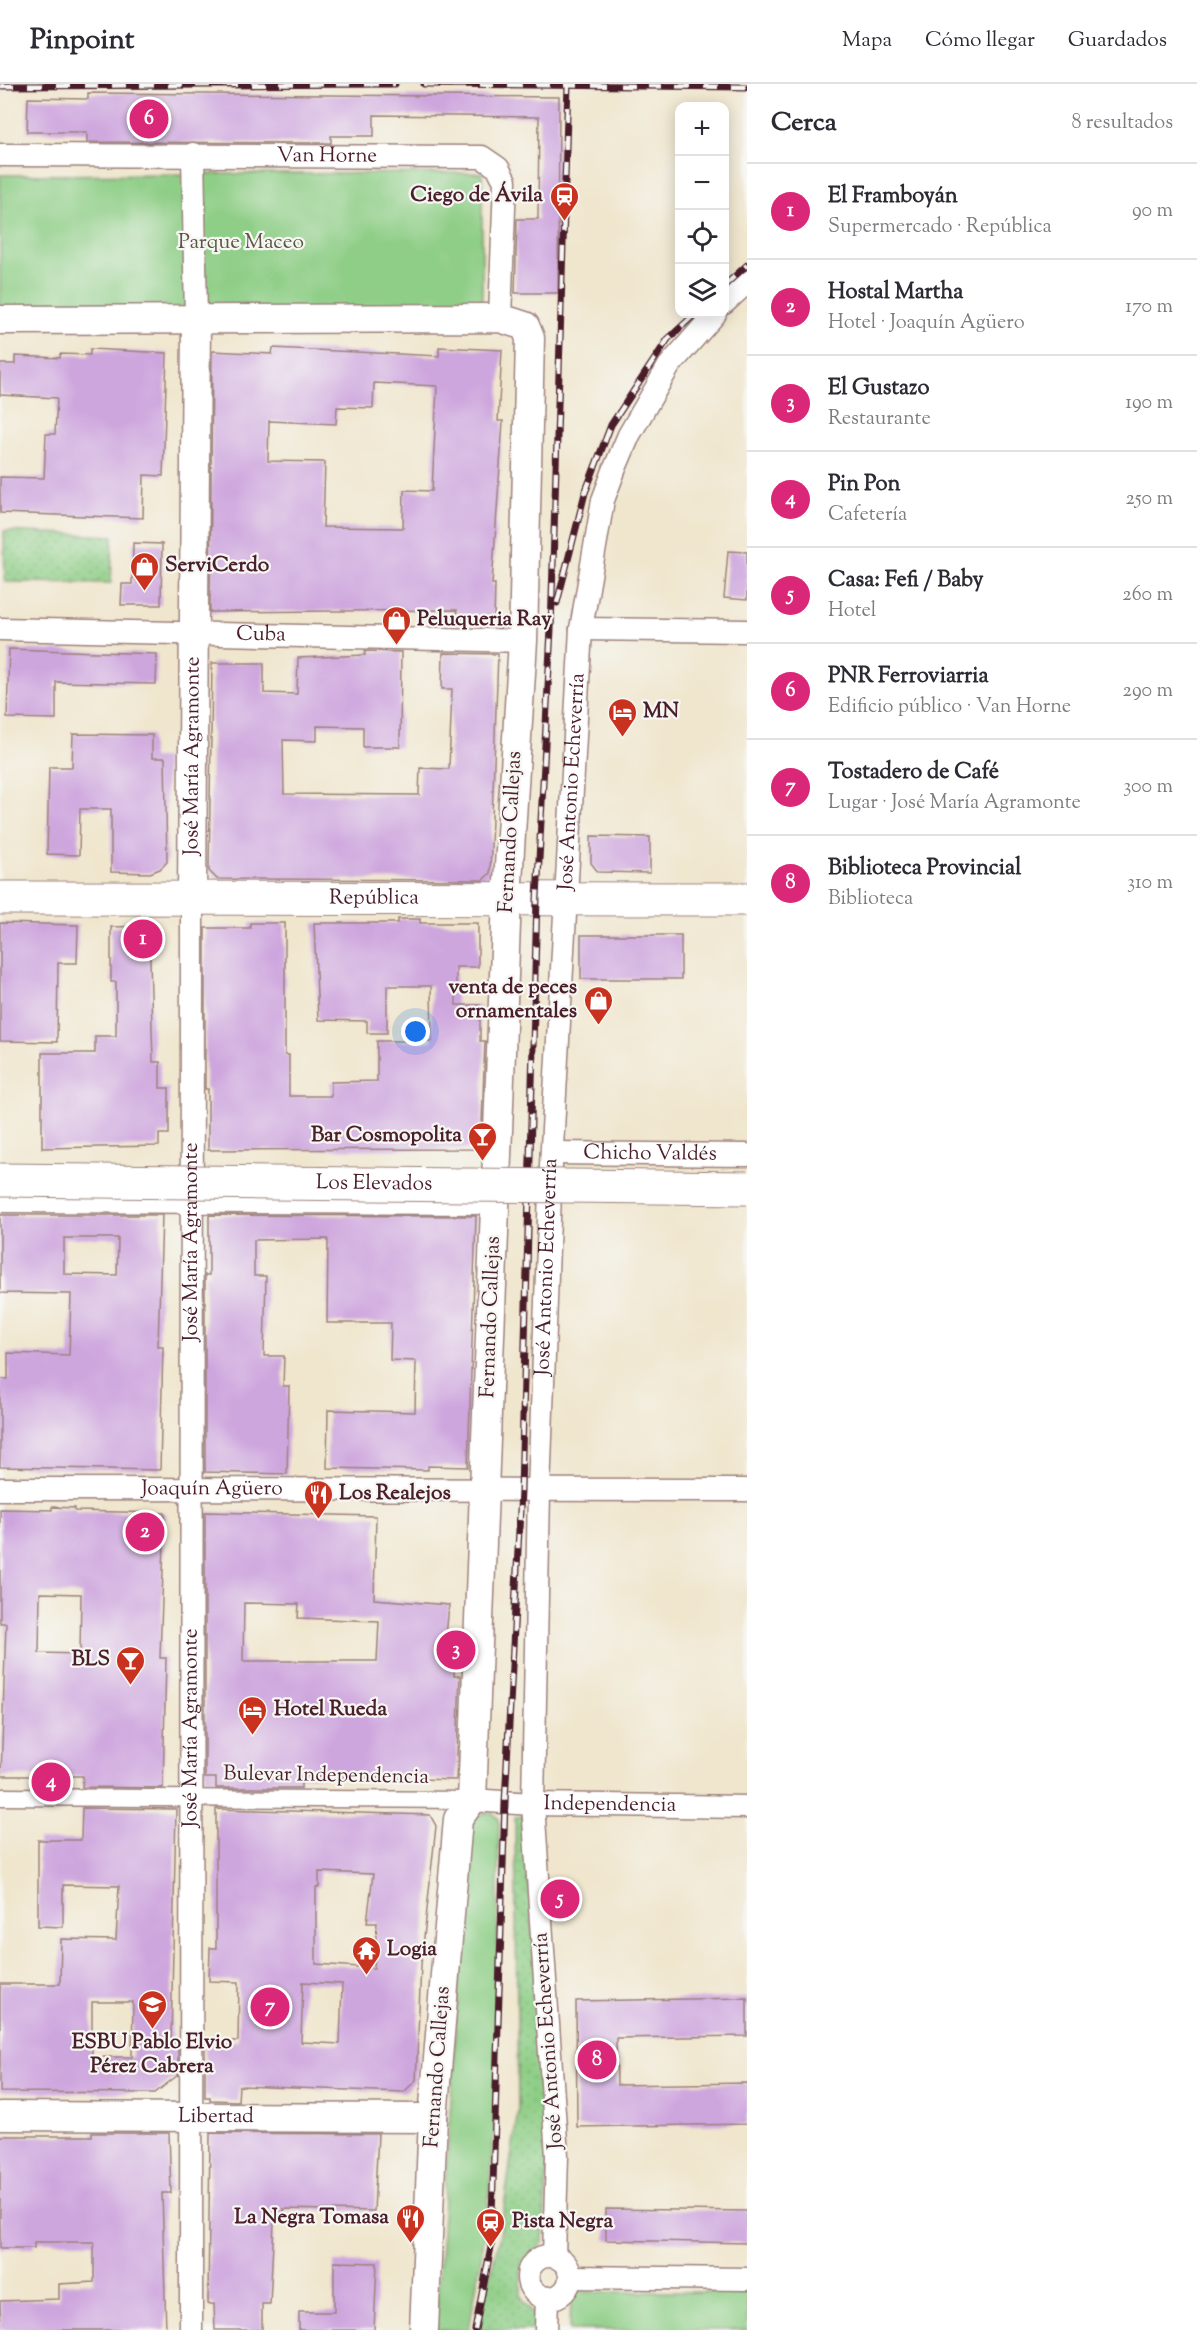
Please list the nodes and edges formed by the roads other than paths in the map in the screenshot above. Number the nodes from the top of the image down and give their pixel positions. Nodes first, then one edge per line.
1 (193, 154) junction
2 (0, 155) edge
3 (747, 282) edge
4 (729, 298) edge
5 (500, 318) junction
6 (711, 318) edge
7 (196, 319) junction
8 (0, 320) edge
9 (0, 629) edge
10 (581, 629) junction
11 (747, 631) edge
12 (194, 634) junction
13 (523, 641) junction
14 (0, 898) edge
15 (192, 898) junction
16 (507, 898) junction
17 (566, 898) junction
18 (747, 899) edge
19 (552, 1153) junction
20 (747, 1155) edge
21 (0, 1180) edge
22 (747, 1188) edge
23 (0, 1201) edge
24 (192, 1202) junction
25 (495, 1203) junction
26 (0, 1489) edge
27 (485, 1490) junction
28 (747, 1490) edge
29 (192, 1491) junction
30 (539, 1491) junction
31 (0, 1797) edge
32 (191, 1797) junction
33 (472, 1800) junction
34 (532, 1804) junction
35 (747, 1807) edge
36 (0, 2116) edge
37 (191, 2117) junction
38 (433, 2118) junction
39 (554, 2256) junction
40 (571, 2277) junction
41 (747, 2279) edge
42 (547, 2298) junction
43 (191, 2330) edge
44 (424, 2330) edge
45 (546, 2330) edge

1 - 2 street, Van Horne
1 - 5 street, Van Horne
1 - 7 street, José María Agramonte
3 - 4 street
5 - 7 street
5 - 13 street, Fernando Callejas
6 - 10 street, José Antonio Echeverría
7 - 8 street
7 - 12 street, José María Agramonte
9 - 12 street, Cuba
10 - 11 street
10 - 17 street, José Antonio Echeverría
12 - 13 street, Cuba
12 - 15 street, José María Agramonte
13 - 16 street, Fernando Callejas
14 - 15 main road, República
15 - 16 main road, República
15 - 24 street, José María Agramonte
16 - 17 main road, República
16 - 25 street, Fernando Callejas
17 - 18 main road, República
17 - 19 street, José Antonio Echeverría
19 - 20 street, Chicho Valdés
19 - 30 street, José Antonio Echeverría
21 - 22 main road, Los Elevados, bridge
23 - 24 street
24 - 25 street
24 - 29 street, José María Agramonte
25 - 27 street, Fernando Callejas
26 - 29 street, Joaquín Agüero
27 - 29 street, Joaquín Agüero
27 - 30 street, Joaquín Agüero
27 - 33 street, Fernando Callejas
28 - 30 street, Joaquín Agüero
29 - 32 street, José María Agramonte
30 - 34 street, José Antonio Echeverría
31 - 32 street, Bulevar Independencia
32 - 33 street, Bulevar Independencia
32 - 37 street, José María Agramonte
33 - 34 street, Independencia
33 - 38 street, Fernando Callejas
34 - 35 street, Independencia
34 - 39 street, José Antonio Echeverría
36 - 37 street, Libertad
37 - 38 street, Libertad
37 - 43 street, José María Agramonte
38 - 44 street, Fernando Callejas
39 - 40 street
39 - 42 street
40 - 41 street
40 - 42 street
42 - 45 street

